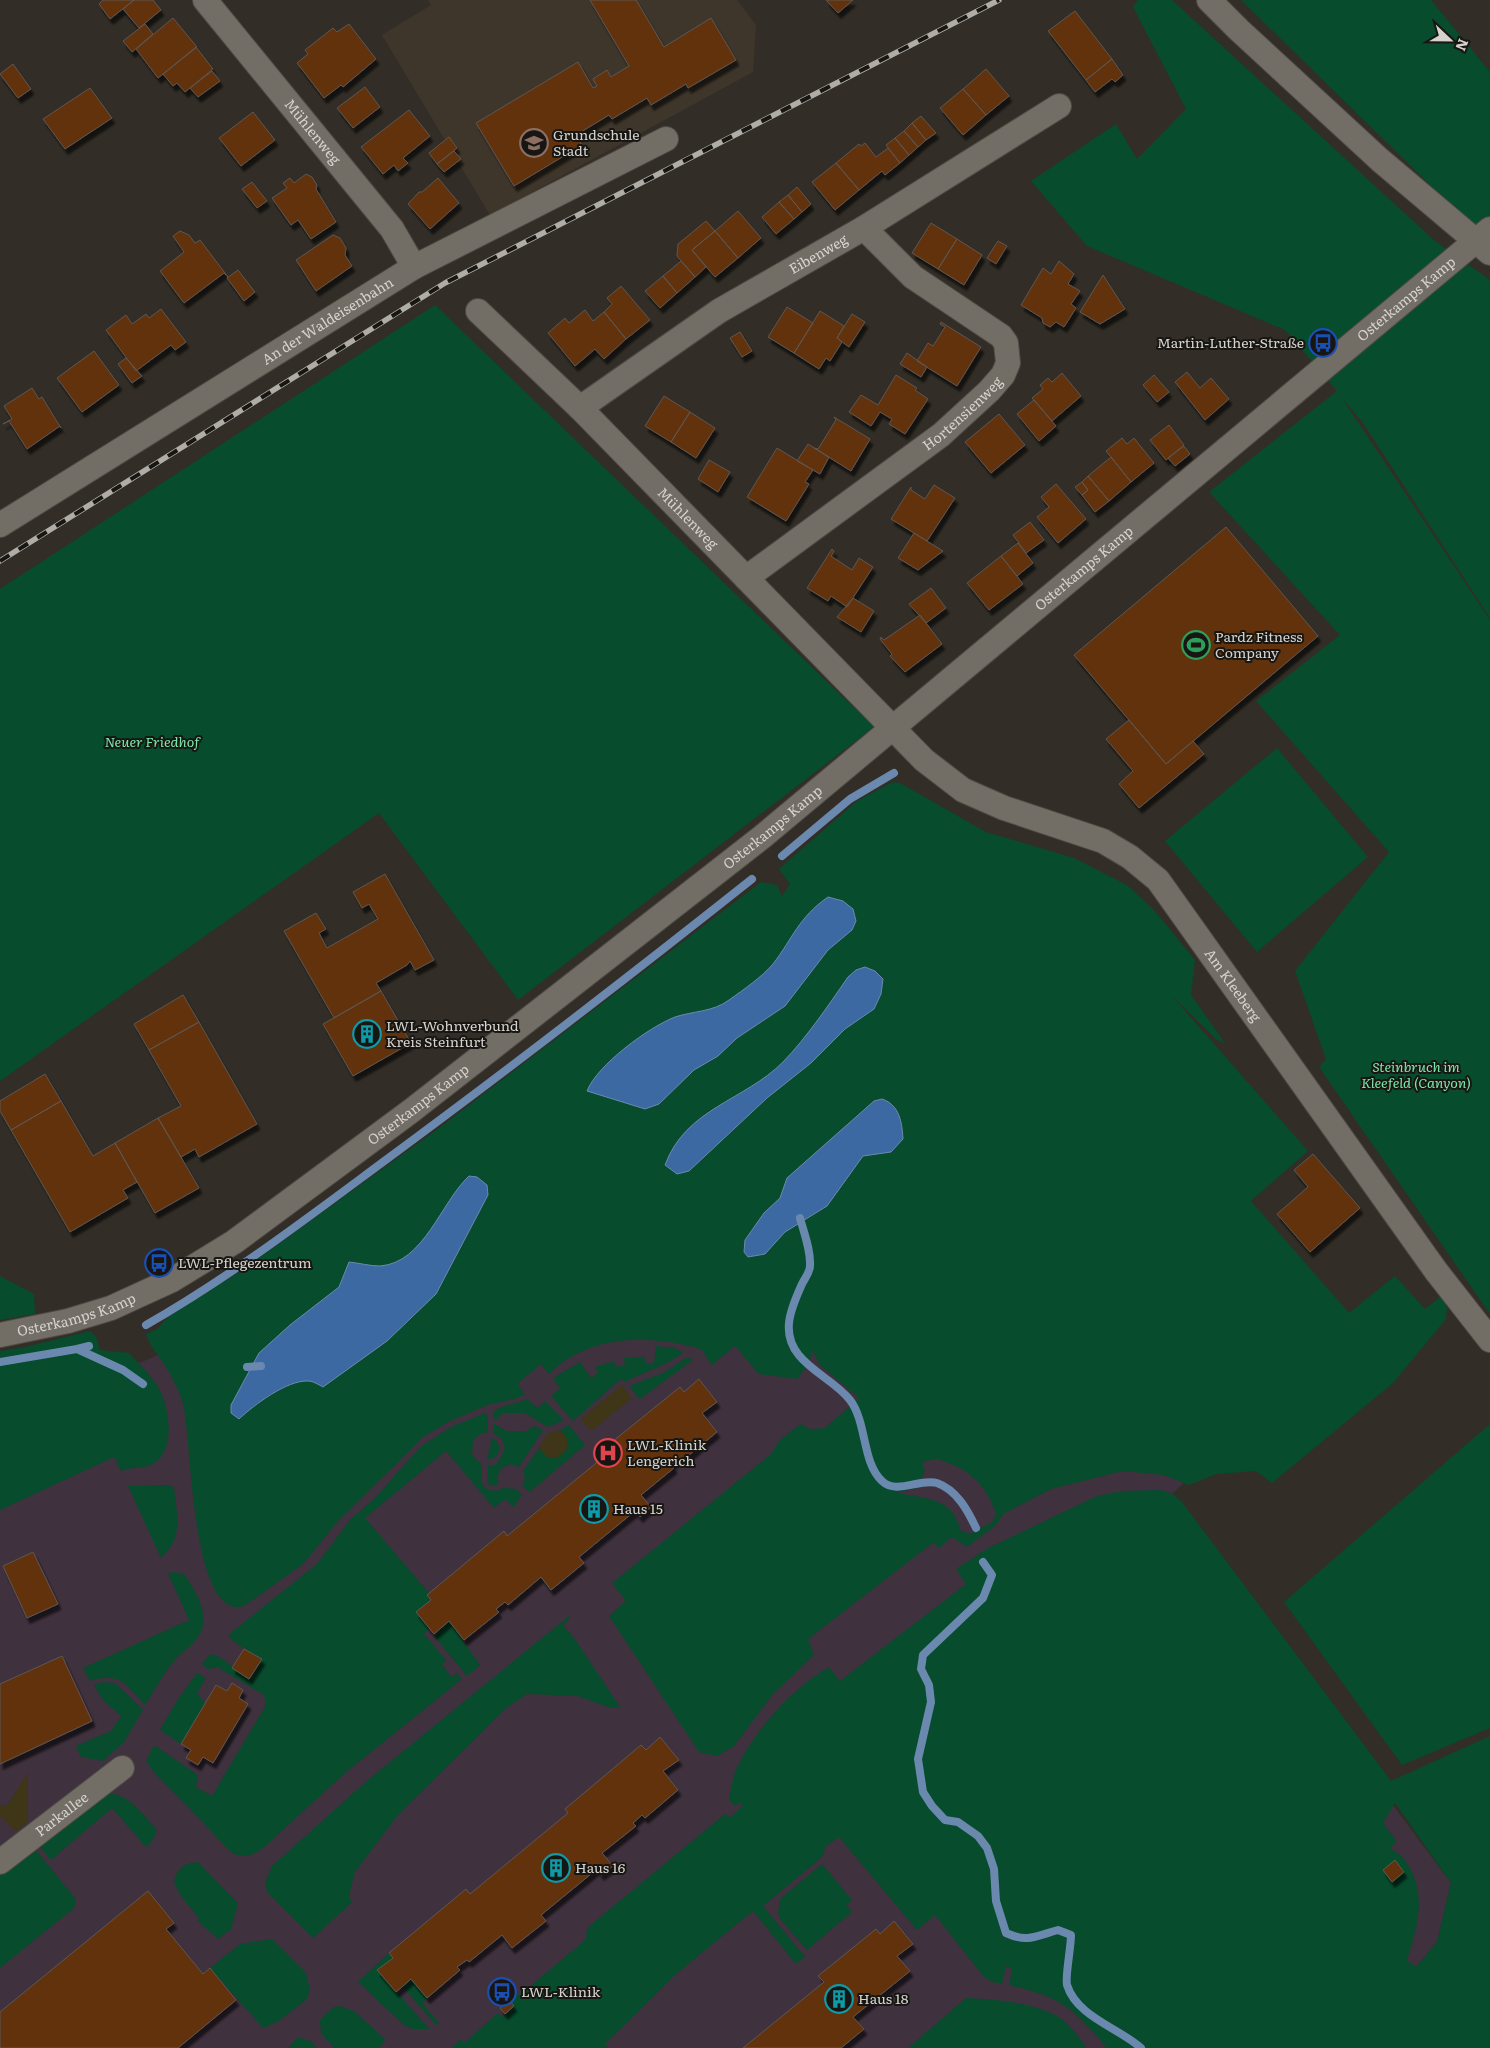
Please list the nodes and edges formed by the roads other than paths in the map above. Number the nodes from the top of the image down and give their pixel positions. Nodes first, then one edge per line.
1 (205, 0) edge
2 (1209, 0) edge
3 (1059, 106) dead end
4 (666, 139) dead end
5 (864, 228) junction
6 (1485, 241) edge
7 (414, 267) junction
8 (478, 311) dead end
9 (580, 408) junction
10 (0, 524) edge
11 (746, 578) junction
12 (894, 728) junction
13 (0, 1335) edge
14 (1490, 1340) edge
15 (122, 1768) dead end
16 (0, 1862) edge

1 - 7 street, Mühlenweg
2 - 6 street
3 - 5 street, Eibenweg
4 - 7 street, An der Waldeisenbahn
5 - 9 street, Eibenweg
5 - 11 street, Hortensienweg
6 - 12 street, Osterkamps Kamp
7 - 10 street, An der Waldeisenbahn
8 - 9 street, Mühlenweg
9 - 11 street, Mühlenweg
11 - 12 street, Mühlenweg
12 - 13 street, Osterkamps Kamp
12 - 14 street, Am Kleeberg
15 - 16 street, Parkallee

